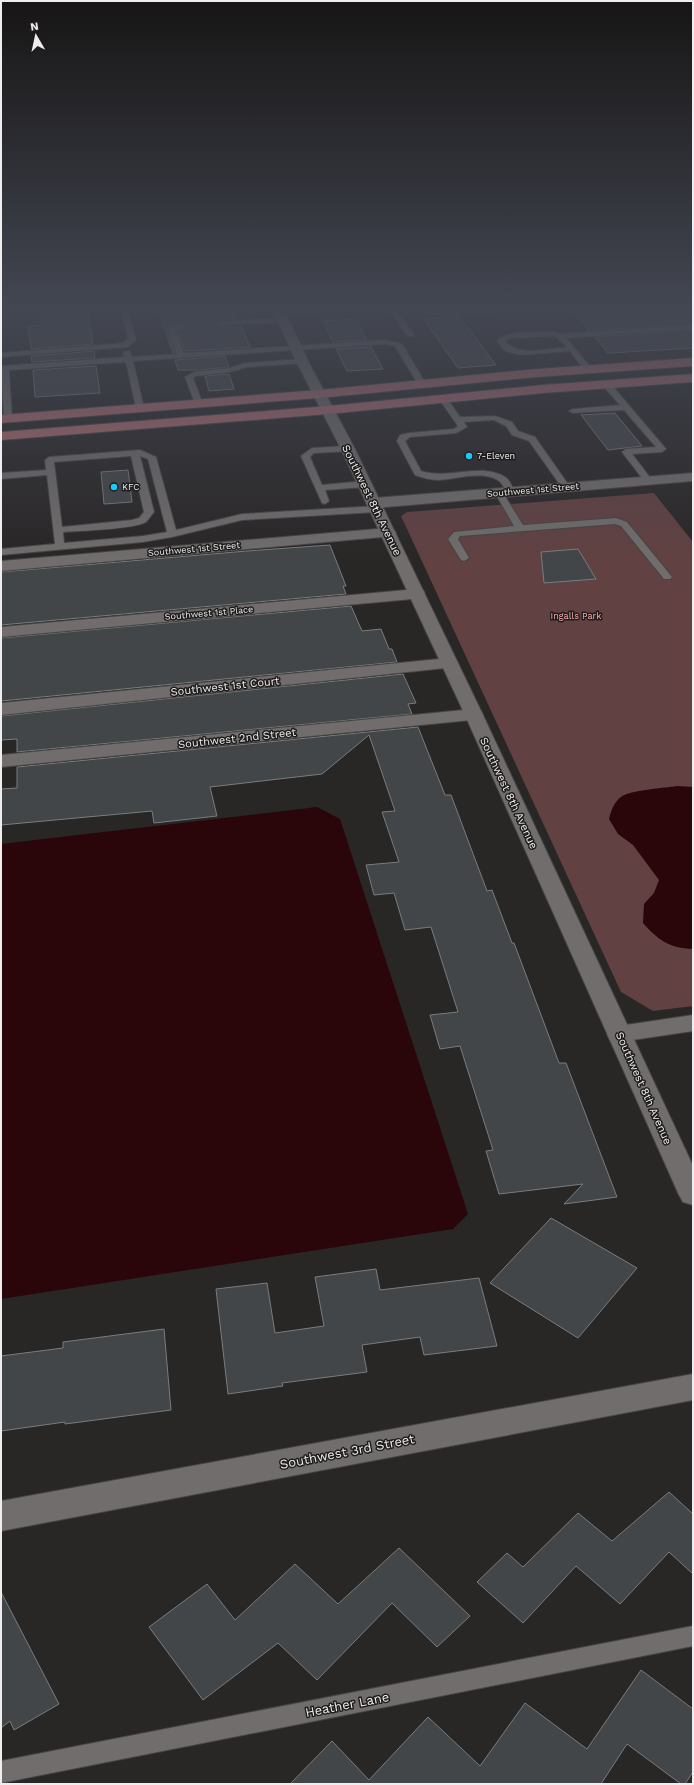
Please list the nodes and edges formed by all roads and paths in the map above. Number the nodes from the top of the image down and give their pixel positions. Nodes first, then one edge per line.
1 (3, 392) edge
2 (137, 392) edge
3 (195, 392) edge
4 (337, 392) edge
5 (509, 392) edge
6 (614, 392) edge
7 (319, 394) junction
8 (443, 398) junction
9 (199, 404) junction
10 (626, 406) junction
11 (140, 408) junction
12 (328, 410) junction
13 (573, 410) dead end
14 (458, 420) junction
15 (3, 421) edge
16 (1, 436) edge
17 (348, 449) junction
18 (138, 453) junction
19 (50, 472) junction
20 (1, 476) edge
21 (693, 476) edge
22 (648, 480) junction
23 (365, 484) junction
24 (566, 487) junction
25 (319, 488) junction
26 (505, 492) junction
27 (325, 501) dead end
28 (375, 506) junction
29 (520, 528) junction
30 (58, 530) junction
31 (388, 533) junction
32 (172, 534) junction
33 (60, 546) junction
34 (1, 552) edge
35 (464, 558) dead end
36 (1, 566) edge
37 (667, 577) dead end
38 (416, 594) junction
39 (1, 632) edge
40 (449, 663) junction
41 (1, 709) edge
42 (474, 715) junction
43 (1, 761) edge
44 (693, 1023) edge
45 (619, 1034) junction
46 (693, 1195) edge
47 (693, 1387) edge
48 (1, 1516) edge
49 (693, 1636) edge
50 (1, 1772) edge

1 - 15 lane
2 - 11 lane
3 - 9 lane
4 - 7 main road
5 - 8 main road
6 - 10 lane
7 - 9 main road
7 - 12 street, Southwest 8th Avenue
8 - 12 main road
8 - 14 lane
9 - 11 main road
10 - 13 lane
10 - 22 lane
11 - 15 main road
12 - 16 main road
12 - 17 street, Southwest 8th Avenue
14 - 24 lane
14 - 26 lane
17 - 23 street, Southwest 8th Avenue
17 - 25 lane
18 - 19 lane
18 - 30 lane
18 - 32 lane
19 - 20 lane
19 - 30 lane
21 - 22 street, Southwest 1st Street
22 - 24 street, Southwest 1st Street
23 - 25 lane
23 - 28 street, Southwest 8th Avenue
24 - 26 street, Southwest 1st Street
25 - 27 lane
26 - 28 street, Southwest 1st Street
26 - 29 lane
28 - 31 street, Southwest 8th Avenue
28 - 32 lane
29 - 35 lane
29 - 37 lane
30 - 33 lane
31 - 36 street, Southwest 1st Street
31 - 38 street, Southwest 8th Avenue
32 - 33 lane
33 - 34 lane
38 - 39 street, Southwest 1st Place
38 - 40 street, Southwest 8th Avenue
40 - 41 street, Southwest 1st Court
40 - 42 street, Southwest 8th Avenue
42 - 43 street, Southwest 2nd Street
42 - 45 street, Southwest 8th Avenue
44 - 45 street
45 - 46 street, Southwest 8th Avenue
47 - 48 street, Southwest 3rd Street
49 - 50 lane, Heather Lane

